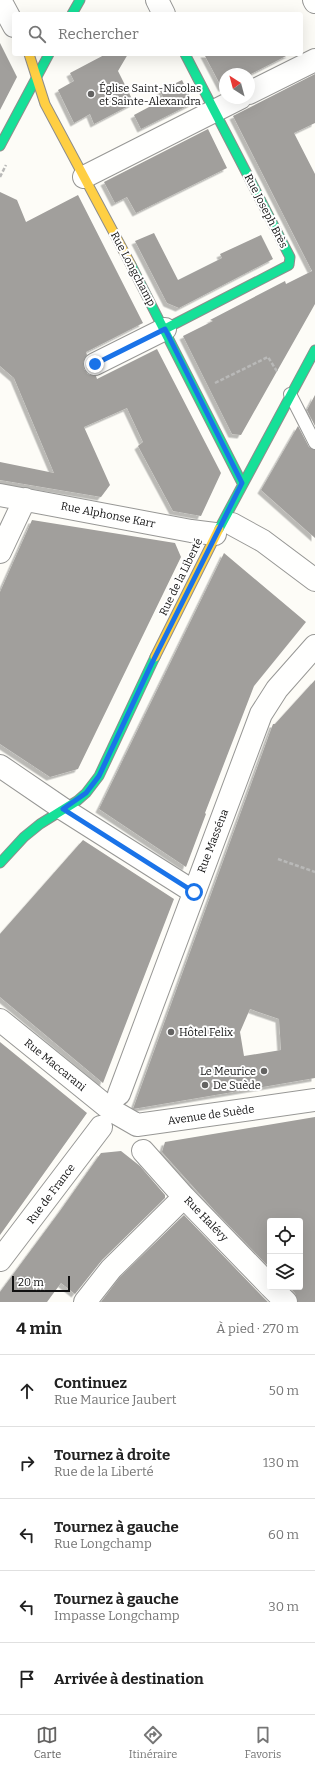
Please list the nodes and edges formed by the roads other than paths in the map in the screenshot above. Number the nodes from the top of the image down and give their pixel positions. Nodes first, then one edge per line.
1 (80, 0) edge
2 (157, 0) edge
3 (73, 12) edge
4 (163, 12) edge
5 (30, 56) edge
6 (48, 56) edge
7 (186, 56) edge
8 (315, 60) edge
9 (37, 74) junction
10 (255, 91) edge
11 (228, 104) edge
12 (214, 111) junction
13 (0, 146) edge
14 (84, 177) junction
15 (165, 329) junction
16 (315, 350) edge
17 (95, 364) dead end
18 (290, 394) junction
19 (315, 443) edge
20 (242, 483) junction
21 (0, 494) edge
22 (24, 498) junction
23 (224, 529) junction
24 (0, 552) edge
25 (315, 580) edge
26 (315, 646) edge
27 (0, 766) edge
28 (63, 809) junction
29 (0, 864) edge
30 (194, 892) junction
31 (0, 1020) edge
32 (315, 1100) edge
33 (110, 1111) junction
34 (143, 1151) dead end
35 (184, 1197) junction
36 (0, 1260) edge
37 (267, 1282) edge
38 (275, 1290) edge
39 (85, 1302) edge
40 (286, 1302) edge

1 - 3 street
2 - 4 street
5 - 9 street, Rue Longchamp
6 - 9 street
7 - 12 street, Rue Joseph Brès
8 - 10 street
9 - 13 street
9 - 14 street, Rue Longchamp
11 - 12 street
12 - 14 street
12 - 15 street, Rue Joseph Brès
14 - 15 street, Rue Longchamp
15 - 17 street
15 - 20 street, Rue Longchamp
16 - 18 street, Rue de la Liberté
18 - 19 lane
18 - 20 street, Rue de la Liberté
20 - 23 street, Rue de la Liberté
21 - 22 street, Rue Alphonse Karr
22 - 23 street, Rue Alphonse Karr
22 - 24 street
23 - 25 street
23 - 28 street, Rue de la Liberté
26 - 30 street, Rue Masséna
27 - 28 street
28 - 29 street, Rue de la Liberté
28 - 30 street
30 - 33 street, Rue Masséna
31 - 33 street, Rue Maccarani
32 - 33 street, Avenue de Suède
33 - 36 street, Rue de France
34 - 35 street, Rue Halévy
35 - 37 street, Rue Halévy
35 - 39 street
38 - 40 street, Rue Halévy

